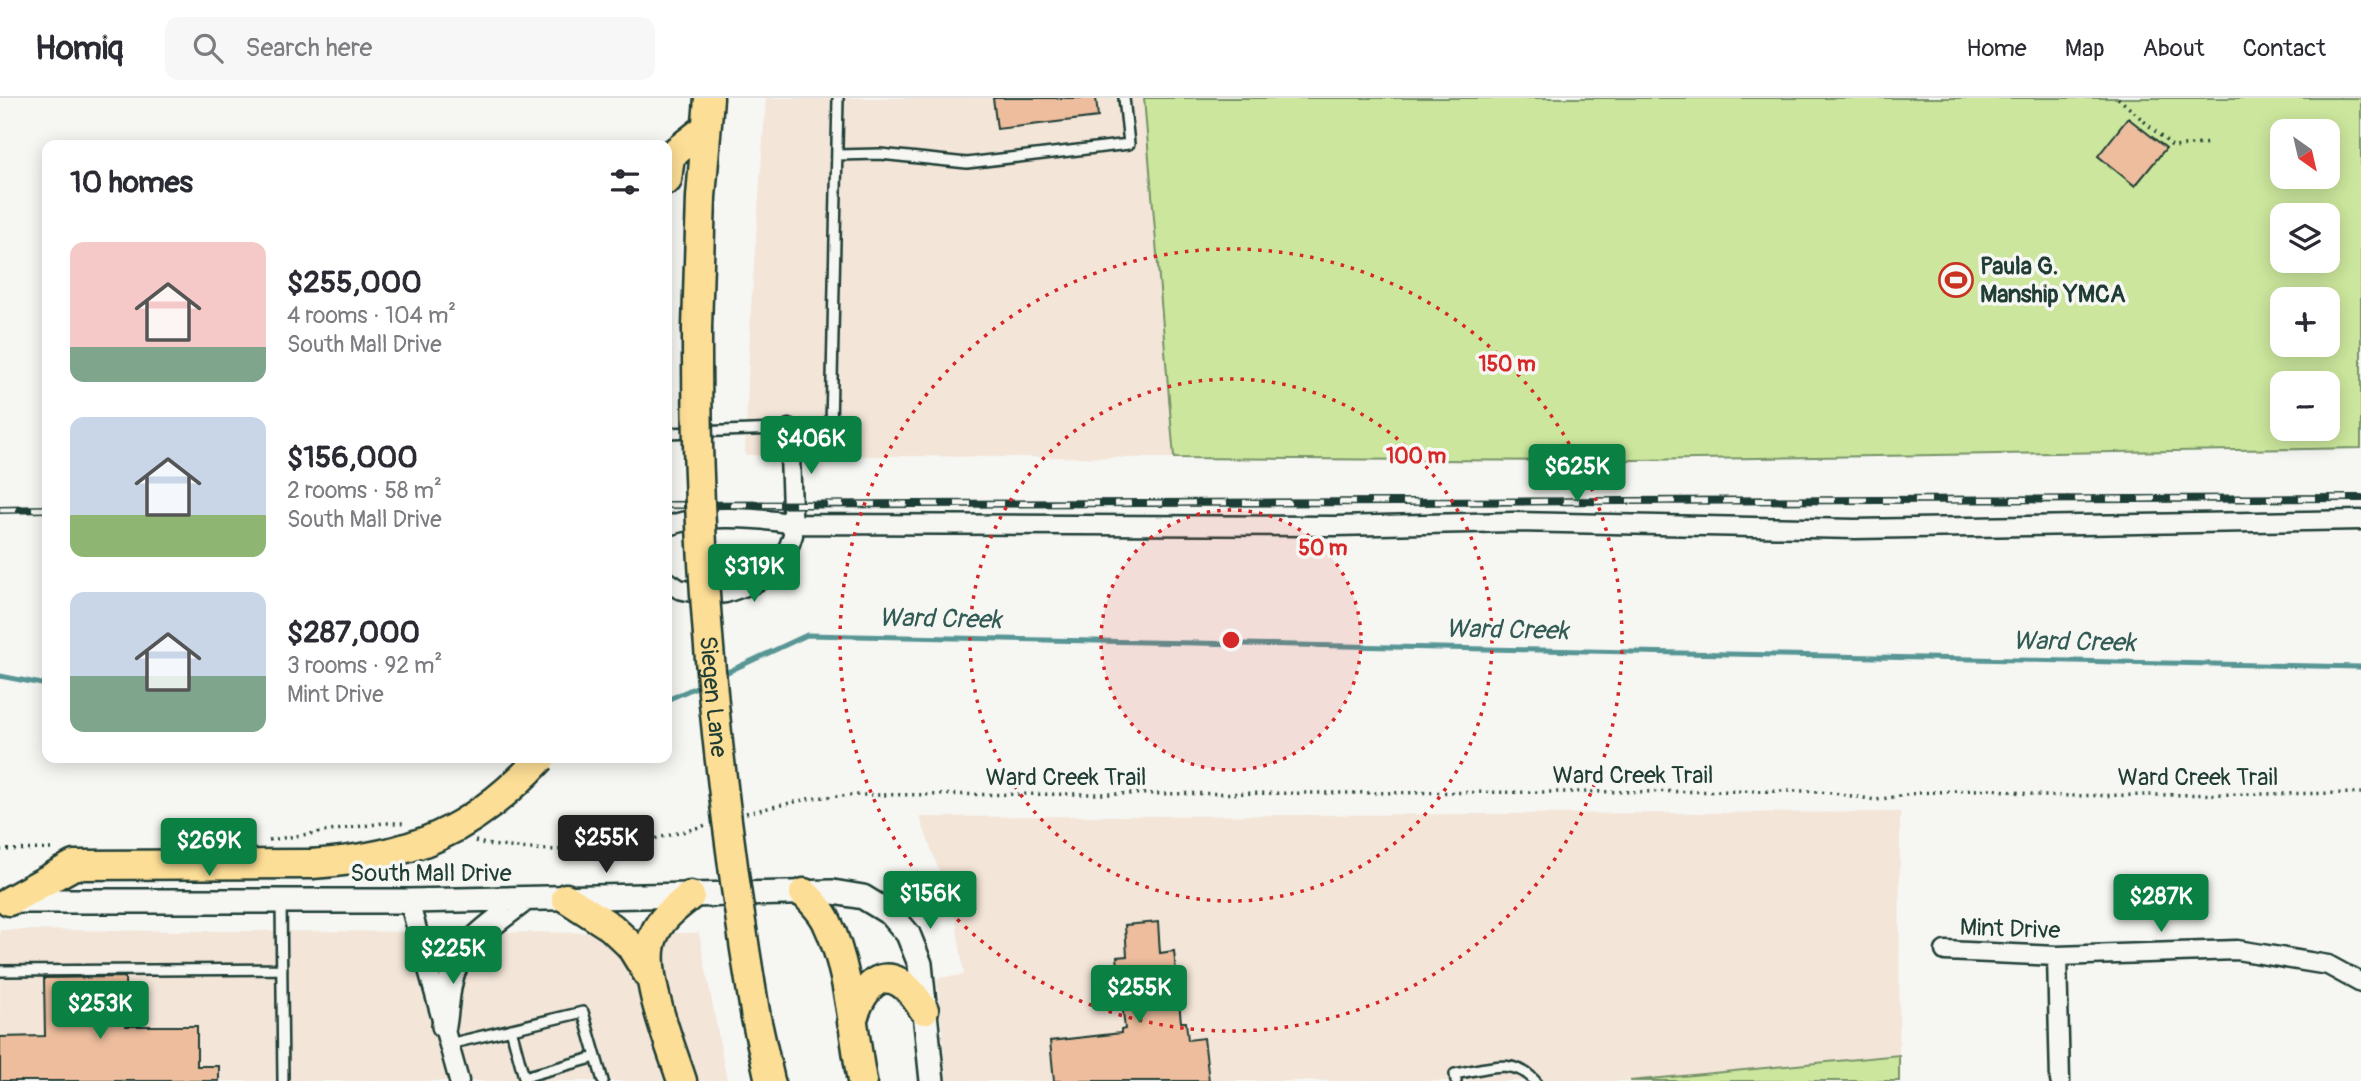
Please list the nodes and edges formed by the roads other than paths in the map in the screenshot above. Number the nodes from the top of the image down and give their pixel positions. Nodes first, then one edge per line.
1 (709, 98) edge
2 (838, 98) edge
3 (1124, 98) edge
4 (706, 128) junction
5 (672, 154) edge
6 (837, 155) junction
7 (789, 429) junction
8 (672, 433) edge
9 (2361, 520) edge
10 (672, 524) edge
11 (794, 524) junction
12 (672, 584) edge
13 (536, 763) edge
14 (804, 893) junction
15 (690, 896) junction
16 (566, 898) junction
17 (525, 899) junction
18 (281, 900) junction
19 (4, 901) edge
20 (409, 901) junction
21 (1945, 951) dead end
22 (2057, 956) junction
23 (282, 969) junction
24 (0, 971) edge
25 (651, 979) junction
26 (2361, 983) edge
27 (925, 1010) junction
28 (852, 1022) junction
29 (511, 1029) junction
30 (447, 1035) junction
31 (596, 1058) junction
32 (525, 1079) edge
33 (283, 1081) edge
34 (459, 1081) edge
35 (603, 1081) edge
36 (681, 1081) edge
37 (770, 1081) edge
38 (862, 1081) edge
39 (932, 1081) edge
40 (1456, 1081) edge
41 (1535, 1081) edge
42 (2060, 1081) edge

1 - 4 main road, Siegen Lane
2 - 6 lane
3 - 6 lane
4 - 5 main road
4 - 37 main road, Siegen Lane, bridge
6 - 7 lane
7 - 8 lane
7 - 11 street
9 - 11 street
10 - 11 street
11 - 12 street
13 - 19 main road, bridge
14 - 15 street, South Mall Drive
14 - 27 street, South Mall Drive
14 - 28 main road
15 - 16 street, South Mall Drive
15 - 25 main road
16 - 17 street, South Mall Drive
16 - 25 main road
17 - 20 street, South Mall Drive
17 - 30 street
18 - 19 street, South Mall Drive
18 - 20 street, South Mall Drive
18 - 23 lane
20 - 30 street
21 - 22 street, Mint Drive
22 - 26 street, Mint Drive
22 - 42 street
23 - 24 lane
23 - 33 lane
25 - 36 main road
27 - 28 main road
27 - 39 street, South Mall Drive
28 - 38 main road
29 - 30 lane
29 - 31 lane
29 - 32 lane
30 - 34 street
31 - 32 lane
31 - 35 lane
40 - 41 lane

